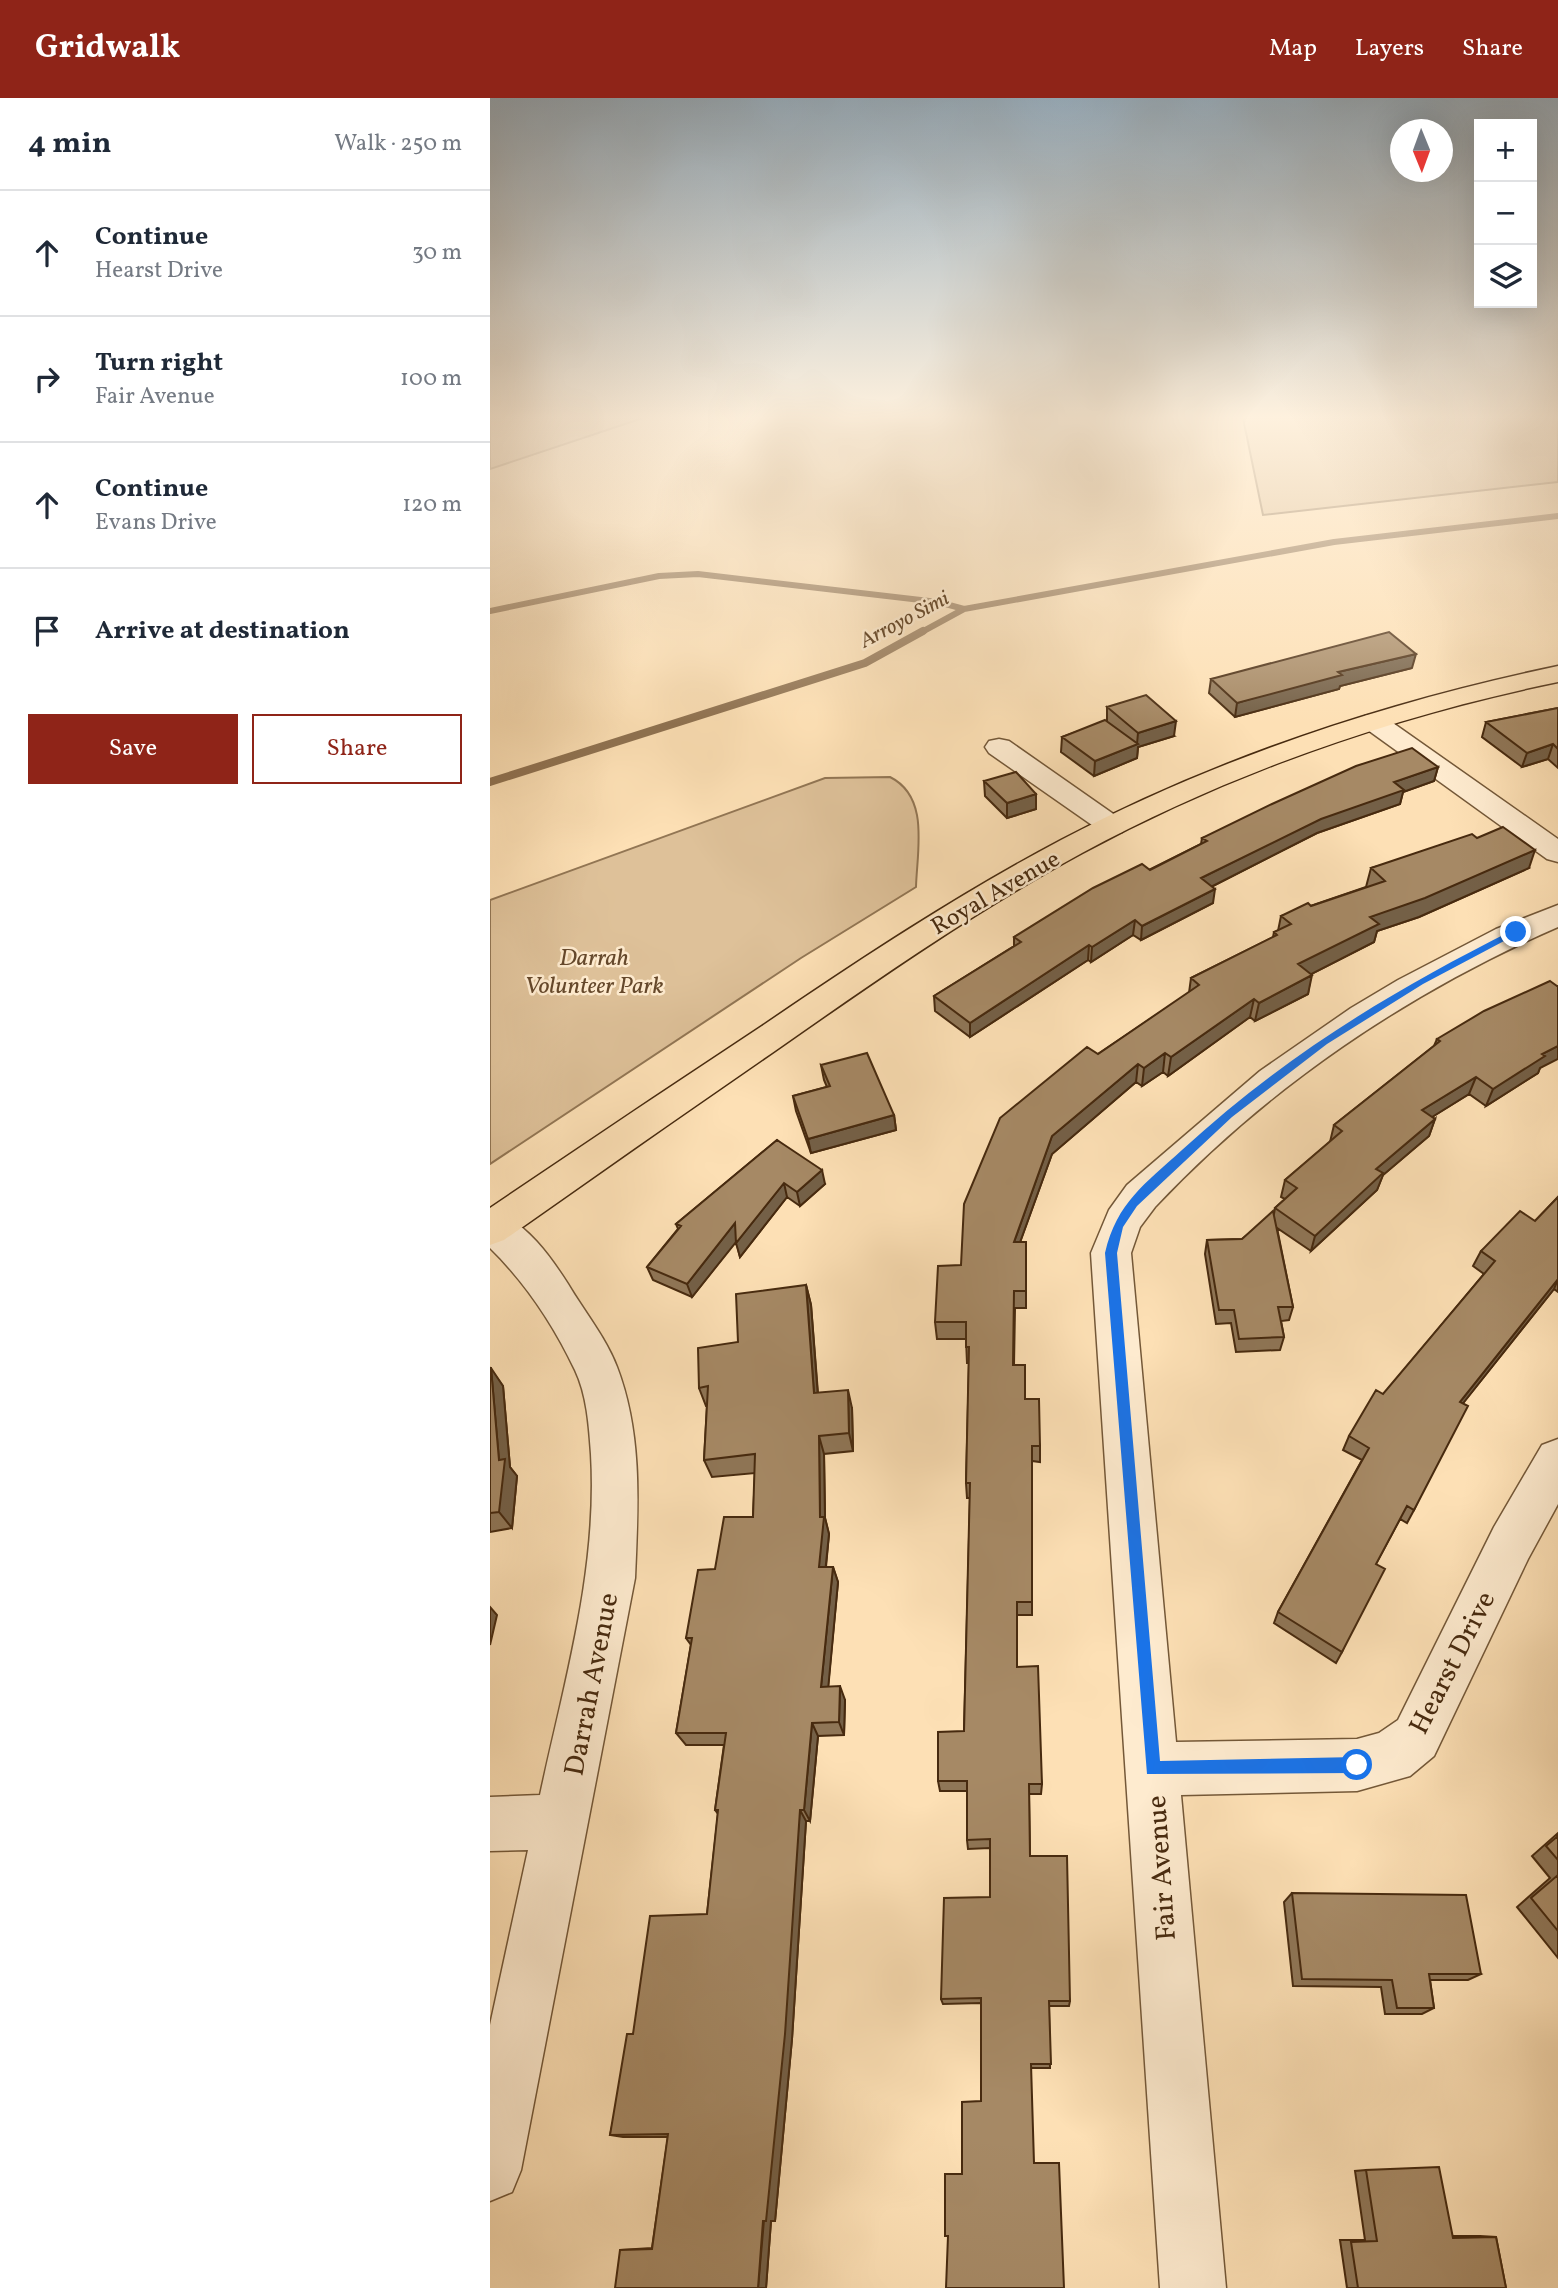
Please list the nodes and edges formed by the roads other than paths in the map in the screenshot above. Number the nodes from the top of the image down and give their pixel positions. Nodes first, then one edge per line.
1 (1558, 674) edge
2 (1374, 722) junction
3 (999, 747) dead end
4 (1112, 826) junction
5 (1558, 853) edge
6 (1558, 915) edge
7 (491, 1228) edge
8 (1558, 1460) edge
9 (1153, 1769) junction
10 (562, 1822) junction
11 (490, 1824) edge
12 (490, 2170) edge
13 (1193, 2288) edge

1 - 2 main road, Royal Avenue
2 - 4 main road, Royal Avenue
2 - 5 street
3 - 4 street
4 - 7 main road, Royal Avenue
6 - 9 street, Fair Avenue
7 - 10 street, Darrah Avenue
8 - 9 street, Hearst Drive
9 - 13 street, Fair Avenue
10 - 11 street
10 - 12 street, Darrah Avenue

